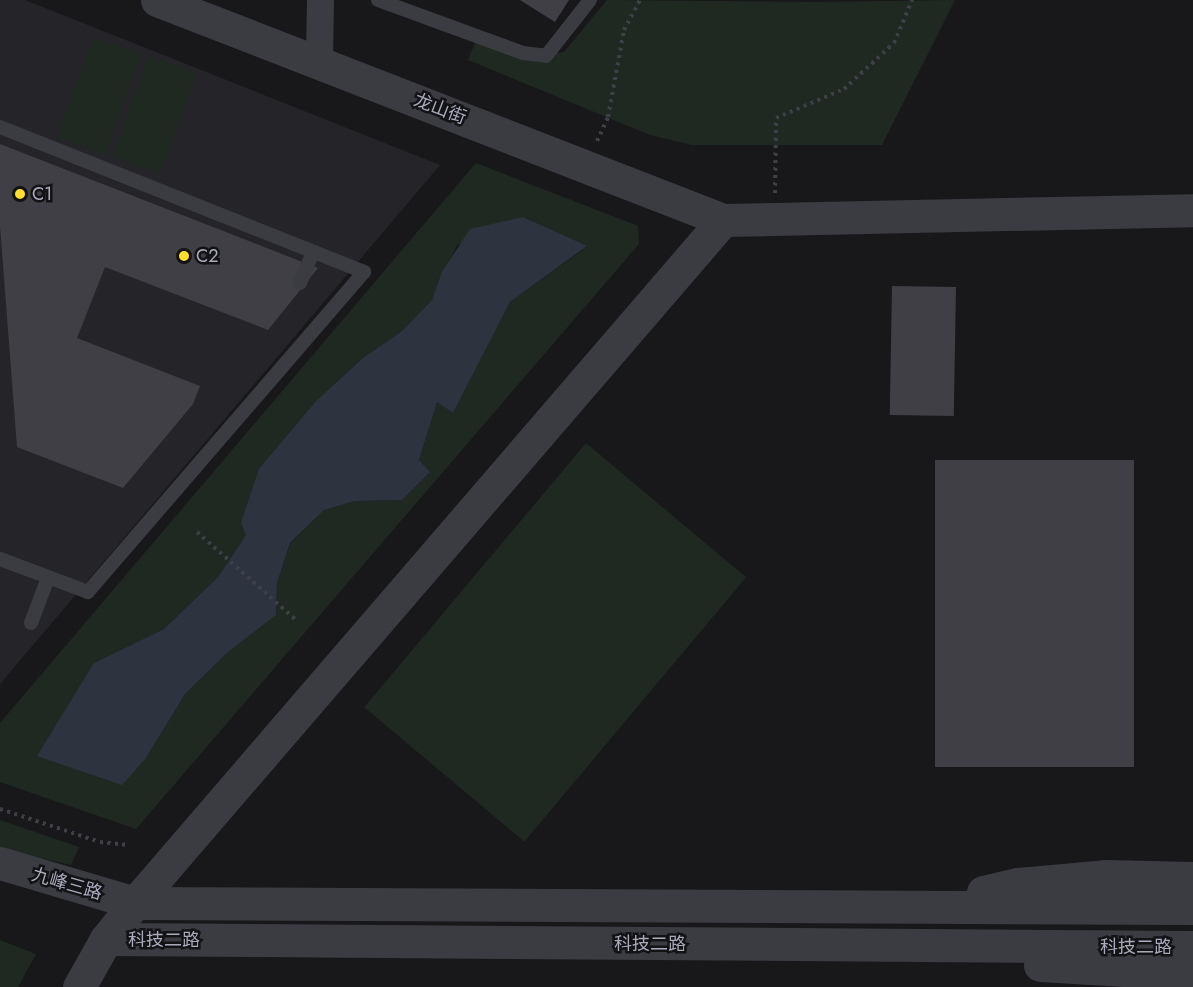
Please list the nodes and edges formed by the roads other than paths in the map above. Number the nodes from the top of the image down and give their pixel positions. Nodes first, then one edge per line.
1 (157, 0) edge
2 (320, 0) edge
3 (378, 0) edge
4 (590, 0) edge
5 (319, 61) junction
6 (0, 127) edge
7 (1193, 210) edge
8 (723, 220) junction
9 (313, 252) junction
10 (300, 283) dead end
11 (0, 559) edge
12 (48, 578) junction
13 (32, 623) dead end
14 (0, 863) edge
15 (1193, 878) edge
16 (135, 903) junction
17 (924, 905) junction
18 (1193, 908) edge
19 (106, 939) junction
20 (926, 946) junction
21 (1193, 947) edge
22 (1193, 974) edge
23 (79, 987) edge

1 - 5 street, 龙山街
2 - 5 street
3 - 4 lane
5 - 8 street, 龙山街
6 - 9 lane
7 - 8 street
8 - 16 street
9 - 10 lane
9 - 12 lane
11 - 12 lane
12 - 13 lane
14 - 16 street, 九峰三路
15 - 17 street
16 - 17 street, 科技二路
16 - 19 street
17 - 18 street, 科技二路
19 - 20 street, 科技二路
19 - 23 street
20 - 21 street, 科技二路
20 - 22 street

